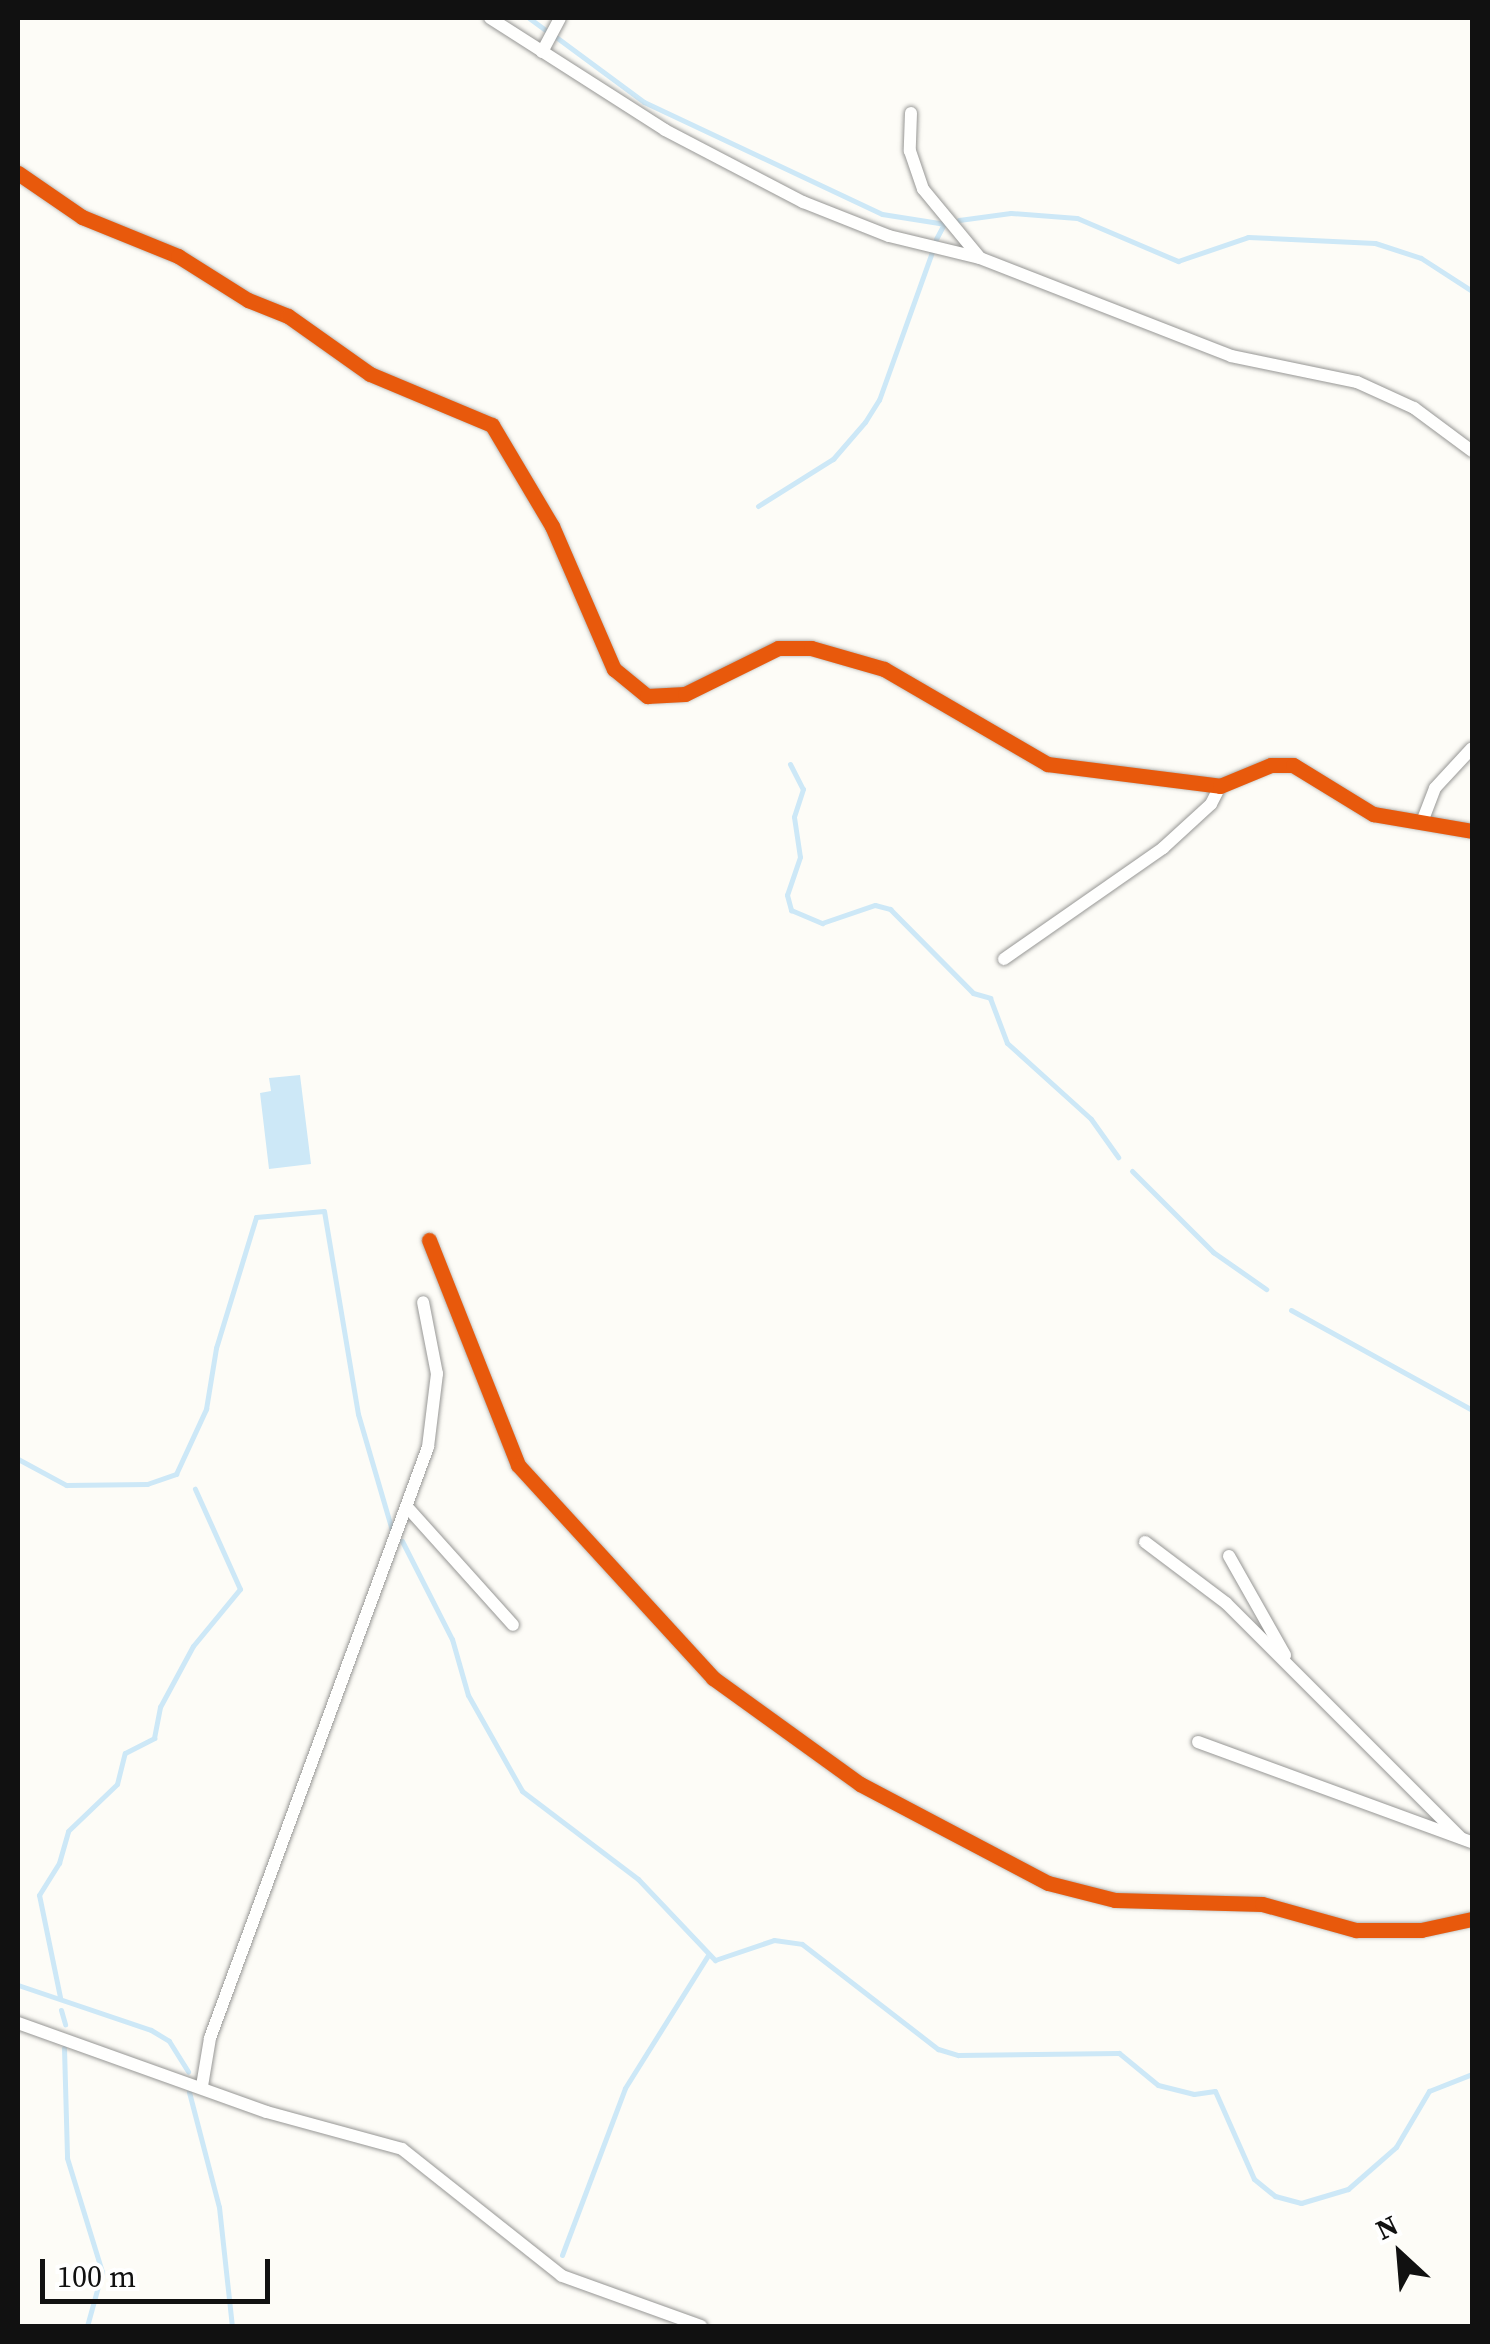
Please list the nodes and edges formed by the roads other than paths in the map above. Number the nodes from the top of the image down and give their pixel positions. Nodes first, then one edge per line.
1 (490, 18) edge
2 (560, 18) edge
3 (542, 52) junction
4 (911, 113) dead end
5 (18, 173) edge
6 (980, 258) junction
7 (1472, 451) edge
8 (1472, 748) edge
9 (1220, 786) junction
10 (1422, 822) junction
11 (1472, 831) edge
12 (1004, 958) dead end
13 (429, 1240) dead end
14 (422, 1302) dead end
15 (408, 1508) junction
16 (1145, 1542) dead end
17 (1229, 1556) dead end
18 (513, 1626) dead end
19 (1294, 1670) junction
20 (1198, 1742) dead end
21 (1467, 1840) edge
22 (1472, 1919) edge
23 (18, 2023) edge
24 (202, 2086) junction
25 (700, 2326) edge

1 - 3 street
2 - 3 street
3 - 6 street
4 - 6 street
5 - 9 street
6 - 7 street
8 - 10 street
9 - 10 street
9 - 12 street
10 - 11 street
13 - 22 street
14 - 15 street
15 - 18 street
15 - 24 street
16 - 19 street
17 - 19 street
19 - 21 street
20 - 21 street
23 - 24 street
24 - 25 street

